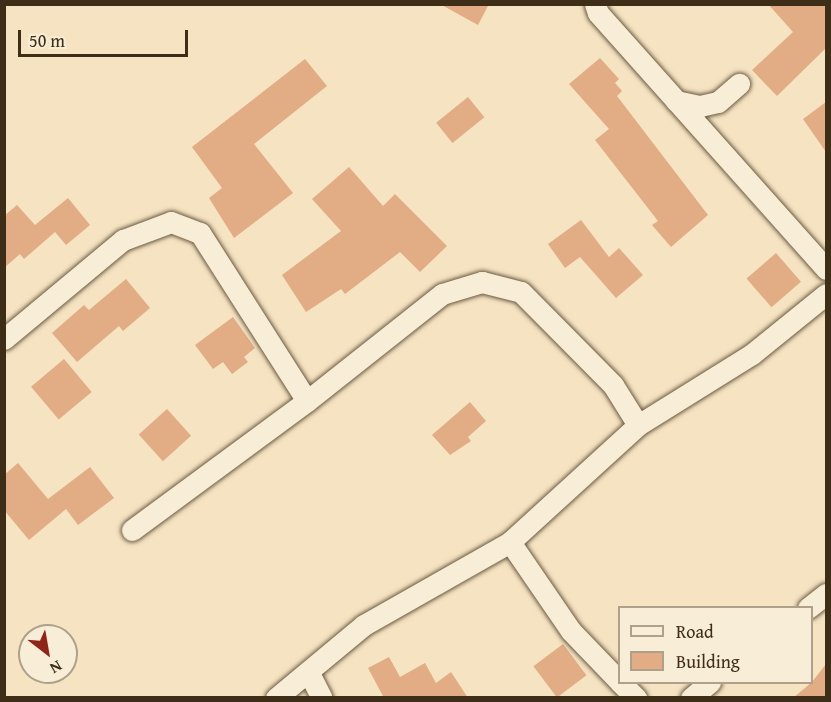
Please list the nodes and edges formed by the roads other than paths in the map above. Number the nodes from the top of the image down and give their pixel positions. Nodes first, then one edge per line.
1 (595, 4) edge
2 (740, 84) dead end
3 (676, 101) junction
4 (826, 269) edge
5 (826, 294) edge
6 (4, 339) edge
7 (308, 401) junction
8 (638, 425) junction
9 (132, 530) dead end
10 (510, 542) junction
11 (826, 594) edge
12 (811, 606) edge
13 (309, 673) junction
14 (618, 680) edge
15 (622, 684) edge
16 (708, 684) edge
17 (276, 698) edge
18 (322, 698) edge
19 (636, 698) edge
20 (691, 698) edge

1 - 3 street
2 - 3 street
3 - 4 street
5 - 8 street
6 - 7 street
7 - 8 street
7 - 9 street
8 - 10 street
10 - 13 street
10 - 14 street
11 - 12 street
13 - 17 street
13 - 18 street
15 - 19 street
16 - 20 street

